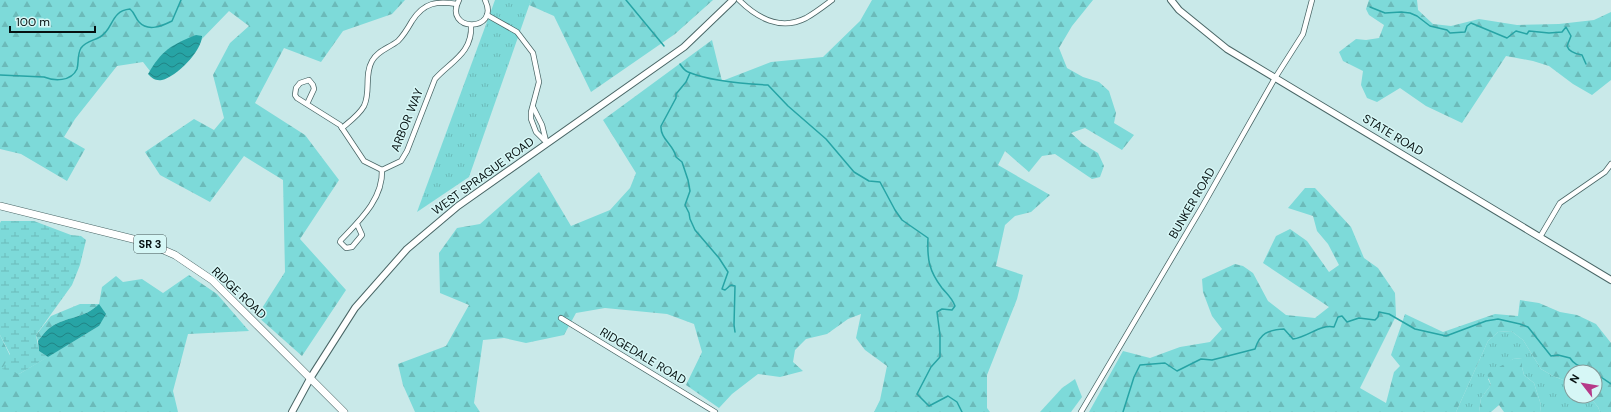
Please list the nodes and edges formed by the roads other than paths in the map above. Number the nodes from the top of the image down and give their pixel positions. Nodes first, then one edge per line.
1 (485, 0) edge
2 (733, 0) edge
3 (739, 0) edge
4 (832, 0) edge
5 (1171, 0) edge
6 (1312, 0) edge
7 (458, 2) edge
8 (487, 15) junction
9 (471, 25) junction
10 (1275, 78) junction
11 (307, 104) junction
12 (342, 128) junction
13 (547, 143) junction
14 (1611, 164) edge
15 (382, 170) junction
16 (0, 206) edge
17 (357, 224) junction
18 (1540, 237) junction
19 (1611, 280) edge
20 (561, 318) dead end
21 (311, 377) junction
22 (292, 412) edge
23 (344, 412) edge
24 (715, 412) edge
25 (1081, 412) edge

1 - 8 street
2 - 13 street, WEST SPRAGUE ROAD
3 - 4 street
5 - 10 street, STATE ROAD
6 - 10 street, BUNKER ROAD
7 - 9 street
7 - 12 street
8 - 9 street
8 - 13 street
9 - 15 street, ARBOR WAY
10 - 18 street, STATE ROAD
10 - 25 street, BUNKER ROAD
11 - 11 street
11 - 12 street
12 - 15 street
13 - 21 street, WEST SPRAGUE ROAD
14 - 18 street
15 - 17 street
16 - 21 main road, RIDGE ROAD / SR 3
17 - 17 street
18 - 19 street, STATE ROAD
20 - 24 street, RIDGEDALE ROAD
21 - 22 street, WEST SPRAGUE ROAD
21 - 23 main road, RIDGE ROAD / SR 3

